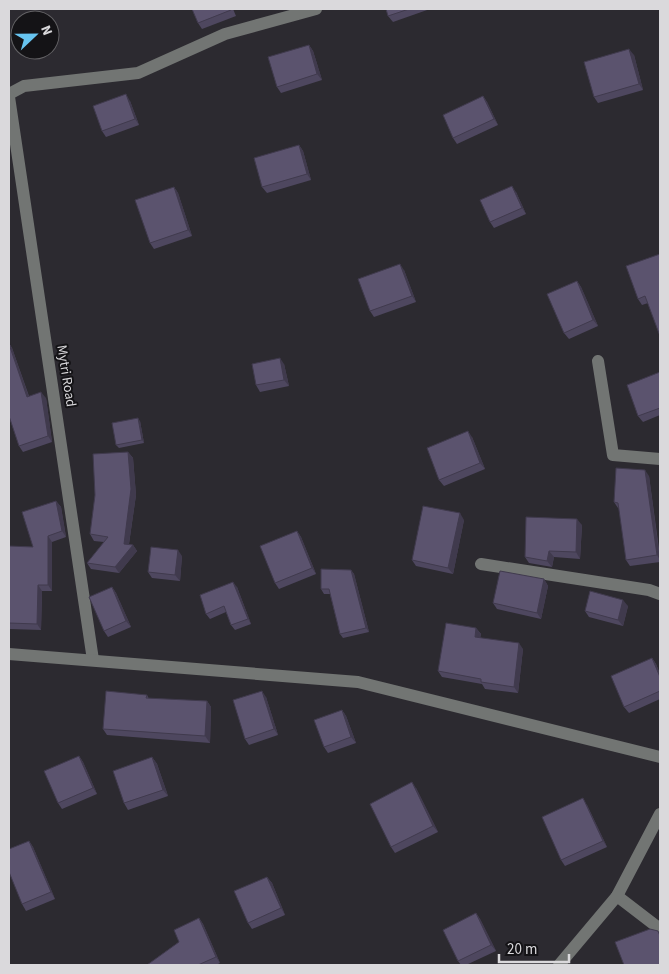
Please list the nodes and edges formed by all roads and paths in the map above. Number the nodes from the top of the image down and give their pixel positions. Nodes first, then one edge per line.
1 (316, 9) edge
2 (9, 96) edge
3 (598, 361) dead end
4 (660, 459) edge
5 (481, 564) dead end
6 (660, 594) edge
7 (9, 654) edge
8 (93, 660) junction
9 (660, 757) edge
10 (660, 814) edge
11 (617, 896) junction
12 (660, 929) edge
13 (559, 965) edge

1 - 2 street, Mytri Road
2 - 8 street, Mytri Road
3 - 4 street
5 - 6 street
7 - 8 street
8 - 9 street
10 - 11 street
11 - 12 street
11 - 13 street

